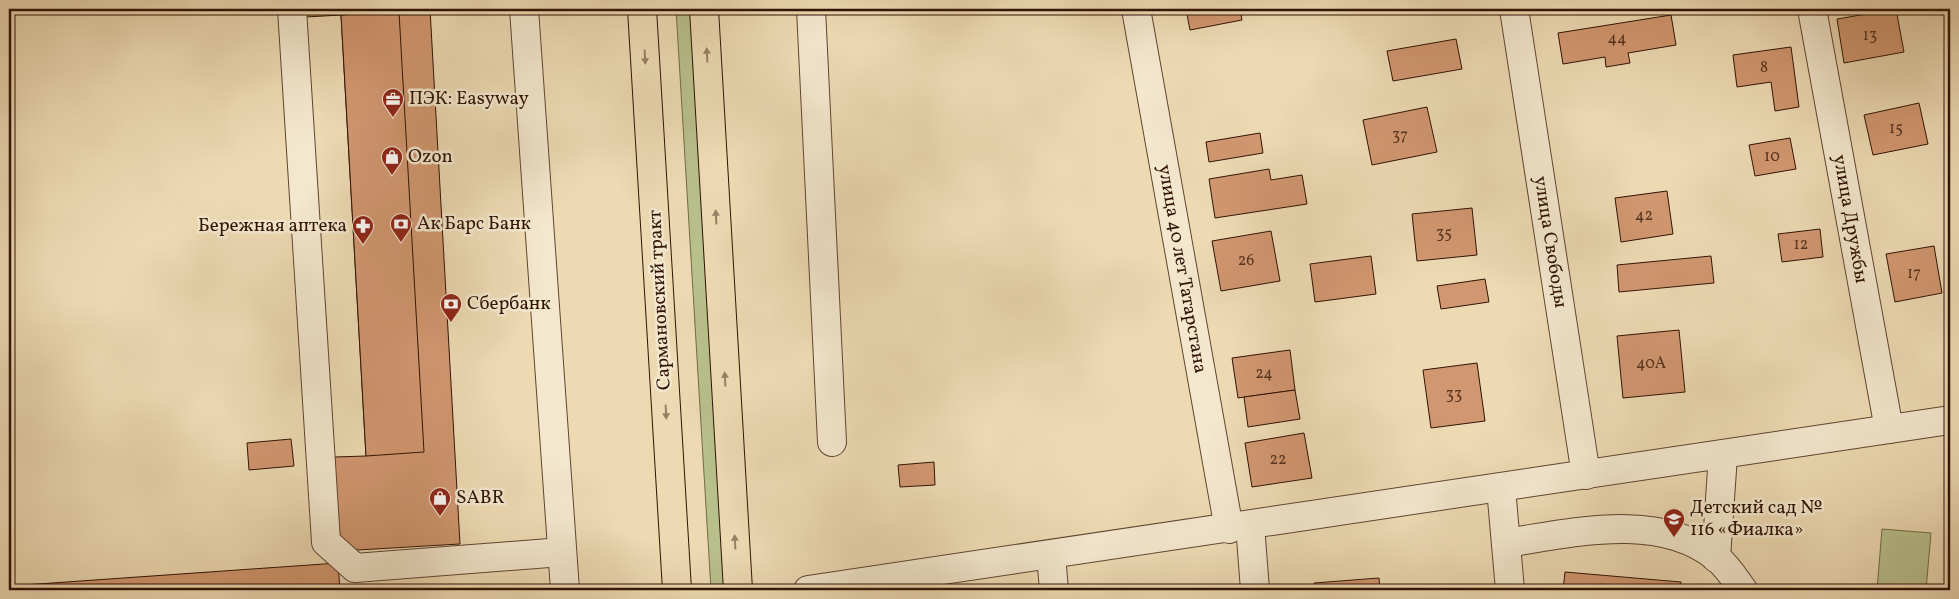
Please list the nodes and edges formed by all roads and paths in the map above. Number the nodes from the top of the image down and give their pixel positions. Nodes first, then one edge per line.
1 (292, 9) edge
2 (524, 9) edge
3 (642, 9) edge
4 (704, 9) edge
5 (811, 9) edge
6 (1136, 9) edge
7 (1514, 9) edge
8 (1812, 9) edge
9 (1950, 420) edge
10 (1889, 429) junction
11 (832, 442) dead end
12 (1723, 455) junction
13 (1586, 475) junction
14 (1502, 488) junction
15 (1239, 527) junction
16 (1506, 543) junction
17 (562, 552) junction
18 (1051, 555) junction
19 (1716, 558) junction
20 (565, 590) edge
21 (677, 590) edge
22 (738, 590) edge
23 (808, 590) edge
24 (1054, 590) edge
25 (1255, 590) edge
26 (1510, 590) edge
27 (1743, 590) edge

1 - 17 street
2 - 17 street
3 -> 21 main road, Сармановский тракт
22 -> 4 main road
5 - 11 street
6 - 15 street, улица 40 лет Татарстана
7 - 13 street, улица Свободы
8 - 10 street, улица Дружбы
9 - 10 street
10 - 12 street
12 - 13 street
12 - 19 street
13 - 14 street
14 - 15 street
14 - 16 street
15 - 18 street
15 - 25 street, улица 40 лет Татарстана
16 - 19 street
16 - 26 street
17 - 20 street
18 - 23 street
18 - 24 street
19 - 27 street

